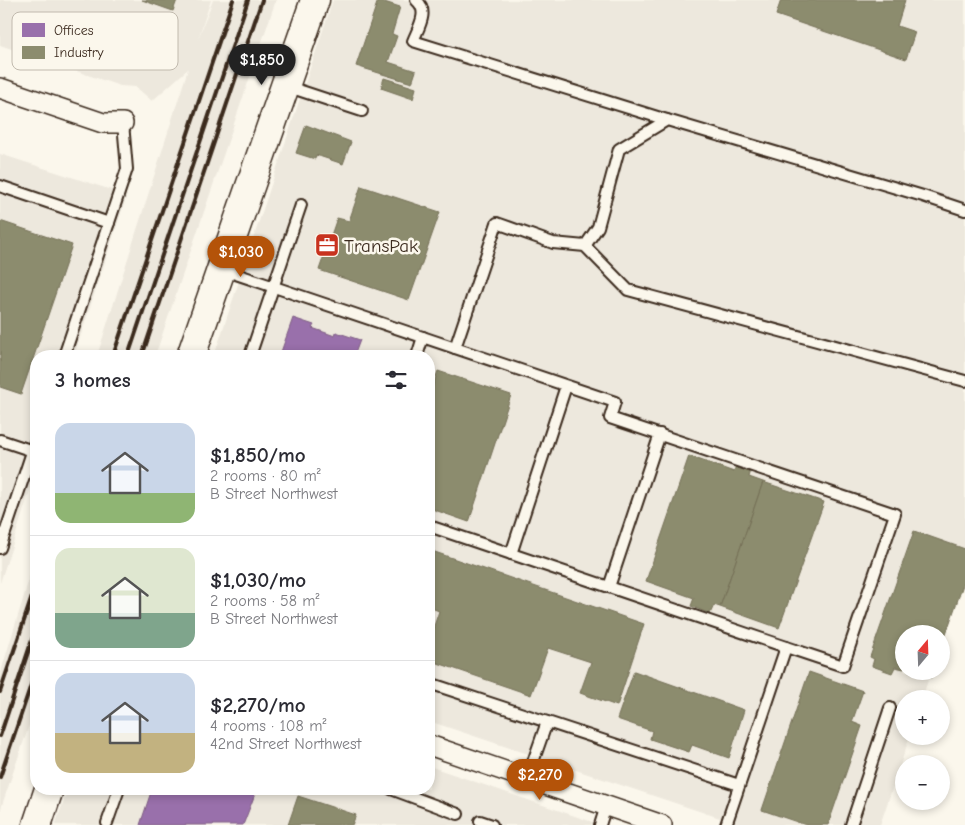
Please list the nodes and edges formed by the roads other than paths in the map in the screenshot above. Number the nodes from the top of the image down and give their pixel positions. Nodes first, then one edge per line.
1 (314, 0) edge
2 (416, 0) edge
3 (285, 86) junction
4 (0, 88) edge
5 (362, 111) dead end
6 (667, 120) junction
7 (122, 123) joint
8 (0, 186) edge
9 (301, 205) dead end
10 (965, 210) edge
11 (109, 223) junction
12 (585, 246) junction
13 (221, 269) junction
14 (274, 287) junction
15 (423, 337) junction
16 (456, 348) junction
17 (66, 350) edge
18 (193, 350) edge
19 (252, 350) edge
20 (419, 350) edge
21 (965, 381) edge
22 (566, 386) junction
23 (660, 434) junction
24 (0, 440) edge
25 (30, 450) edge
26 (30, 460) edge
27 (435, 528) edge
28 (0, 548) edge
29 (511, 554) junction
30 (609, 587) junction
31 (786, 647) junction
32 (435, 685) edge
33 (890, 708) dead end
34 (547, 722) junction
35 (435, 747) edge
36 (527, 779) junction
37 (740, 785) junction
38 (47, 795) edge
39 (117, 795) edge
40 (407, 795) edge
41 (606, 806) junction
42 (458, 814) dead end
43 (480, 821) dead end
44 (107, 823) dead end
45 (37, 825) edge
46 (492, 825) edge
47 (600, 825) edge
48 (662, 825) edge
49 (726, 825) edge
50 (851, 825) edge

1 - 3 street
2 - 6 lane
3 - 5 lane
3 - 13 street
4 - 7 street
6 - 10 lane
6 - 12 lane
7 - 11 lane
8 - 11 lane
9 - 14 lane
11 - 17 lane
12 - 16 lane
12 - 21 lane
13 - 14 lane
13 - 18 street
14 - 15 lane
14 - 19 lane
15 - 16 lane
15 - 20 lane
16 - 22 lane
22 - 23 lane
22 - 29 lane
23 - 30 lane
23 - 31 lane
24 - 25 lane
26 - 28 lane
27 - 29 lane
29 - 30 lane
30 - 31 lane
31 - 37 lane
32 - 34 lane
33 - 50 lane
34 - 36 lane
34 - 37 lane
35 - 36 street
36 - 41 street
37 - 49 lane
38 - 45 street
39 - 44 lane
40 - 42 lane
41 - 47 lane
41 - 48 street
43 - 46 lane

